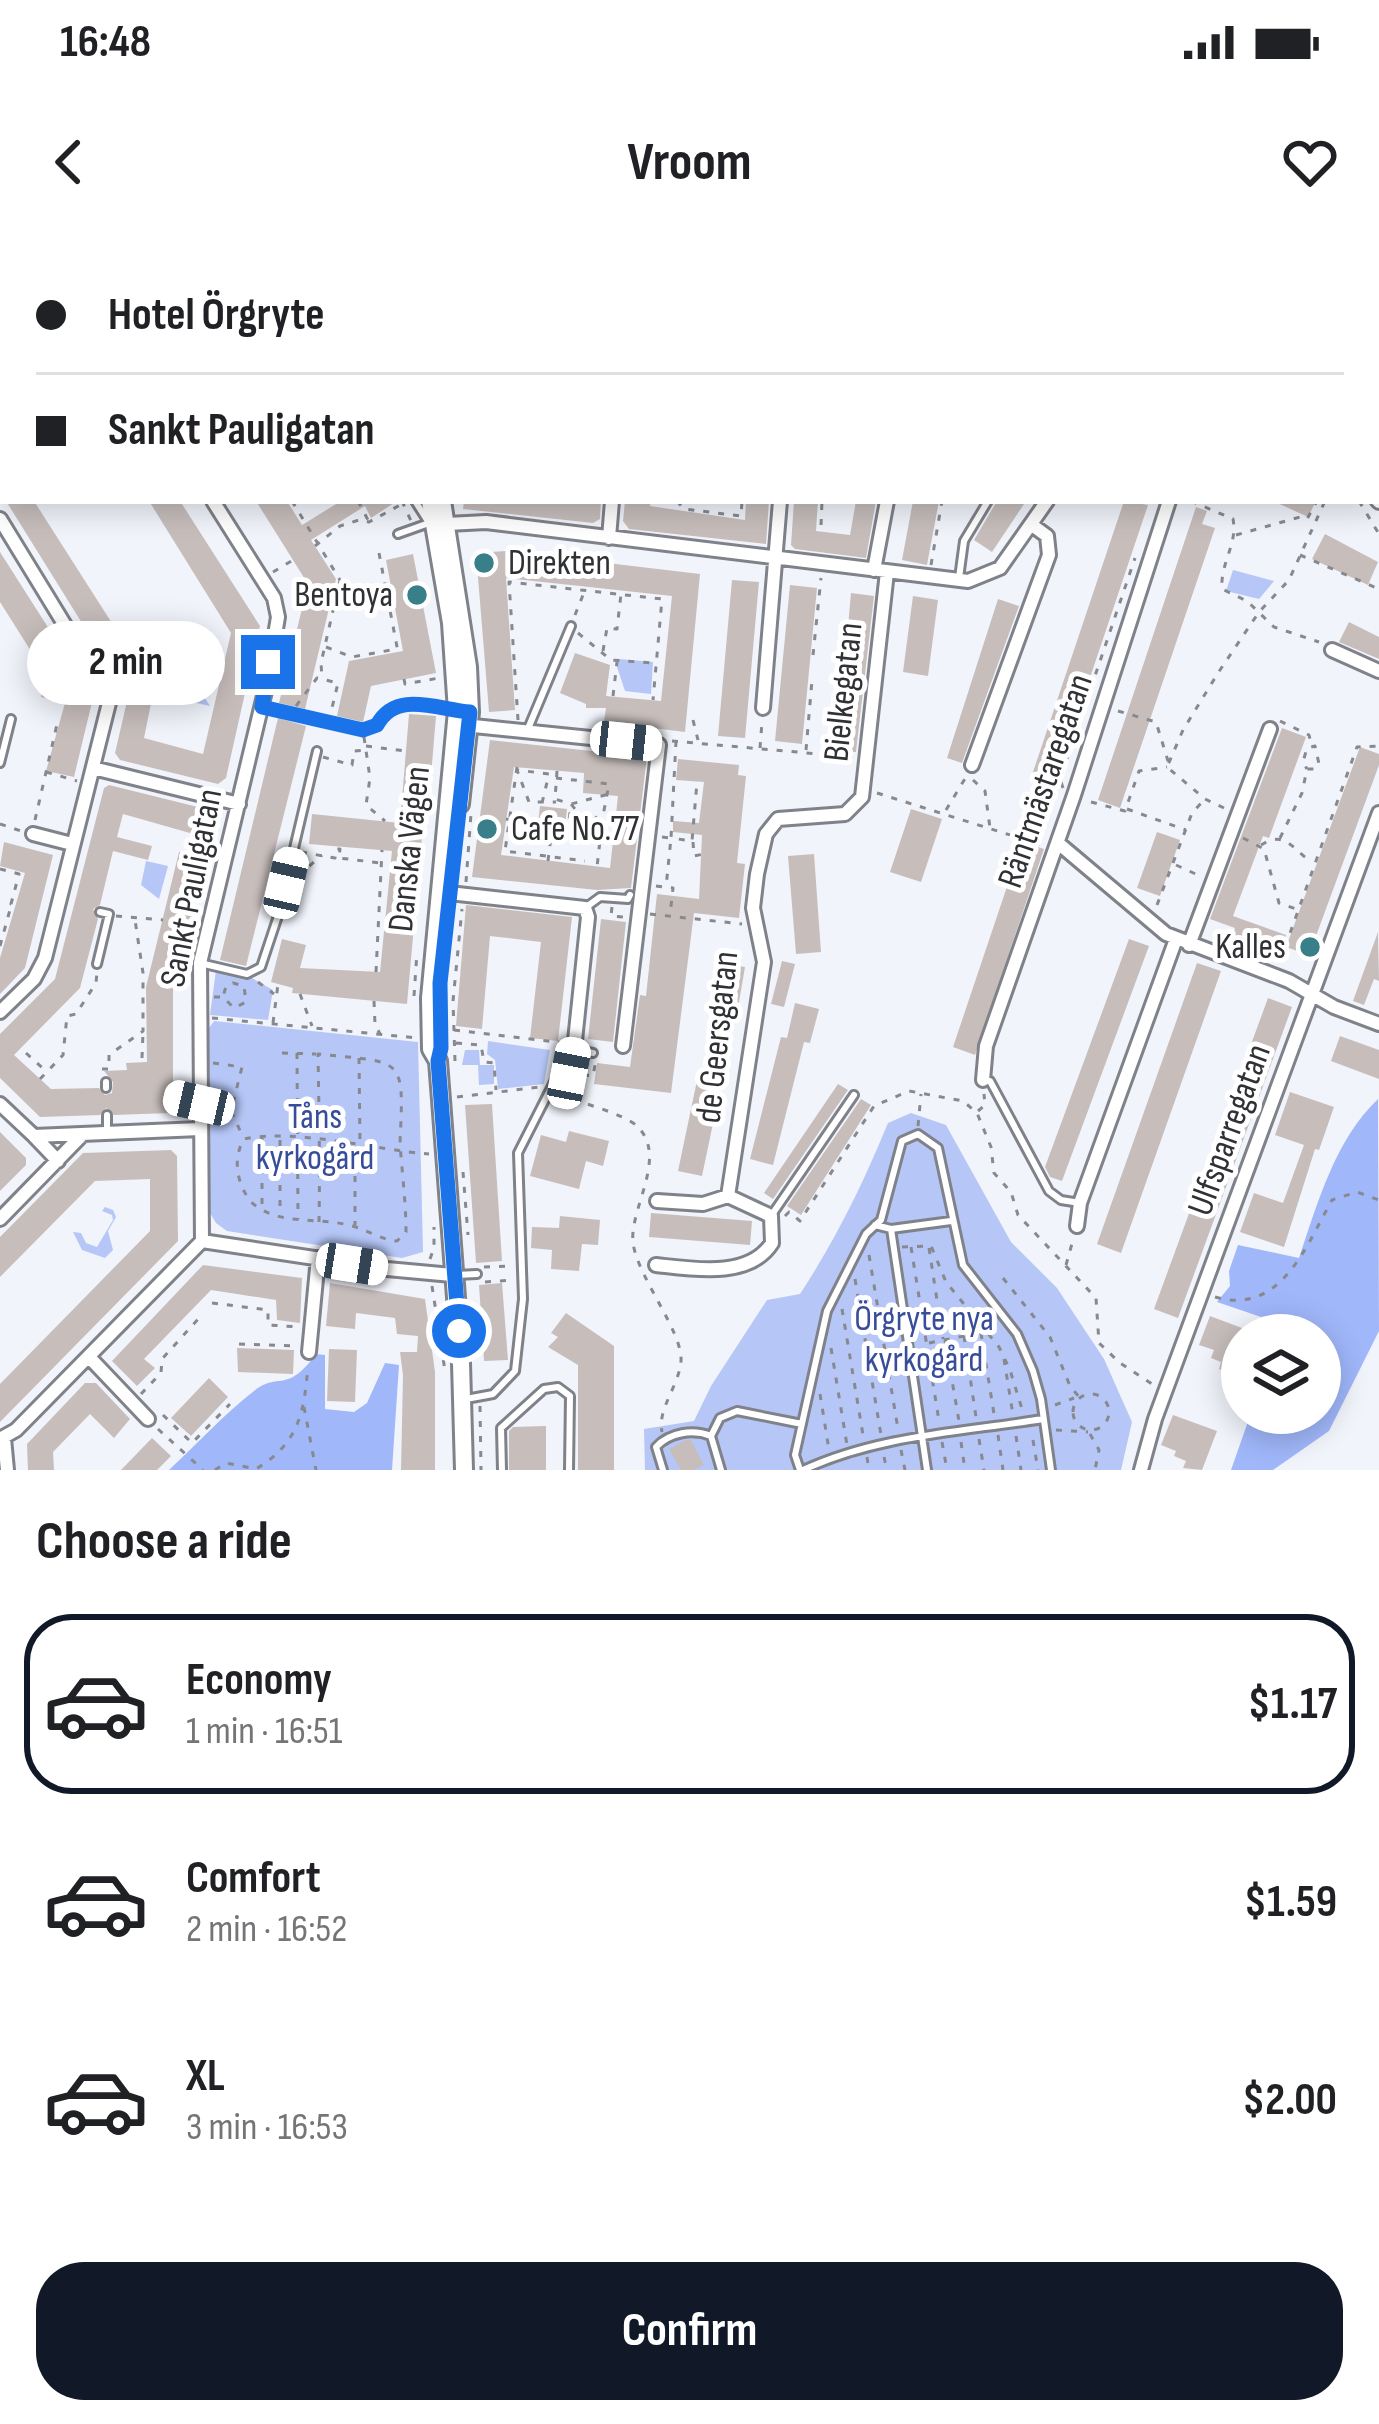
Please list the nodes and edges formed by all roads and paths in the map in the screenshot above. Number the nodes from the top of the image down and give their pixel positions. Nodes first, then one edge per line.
1 (215, 504) edge
2 (294, 504) edge
3 (360, 504) edge
4 (400, 504) edge
5 (404, 504) edge
6 (419, 504) edge
7 (431, 504) edge
8 (441, 504) edge
9 (612, 504) edge
10 (679, 504) edge
11 (700, 504) edge
12 (742, 504) edge
13 (780, 504) edge
14 (822, 504) edge
15 (887, 504) edge
16 (942, 504) edge
17 (986, 504) edge
18 (1045, 504) edge
19 (1167, 504) edge
20 (1197, 504) edge
21 (1315, 504) edge
22 (1324, 504) edge
23 (1361, 504) edge
24 (699, 511) junction
25 (0, 519) edge
26 (369, 522) junction
27 (437, 524) junction
28 (820, 525) dead end
29 (1032, 525) junction
30 (415, 529) junction
31 (398, 534) dead end
32 (1379, 534) edge
33 (1234, 536) junction
34 (609, 538) junction
35 (317, 545) junction
36 (380, 553) dead end
37 (1300, 555) junction
38 (1136, 557) dead end
39 (293, 560) dead end
40 (776, 560) junction
41 (823, 564) junction
42 (881, 571) junction
43 (960, 576) junction
44 (261, 578) junction
45 (585, 589) dead end
46 (1379, 589) edge
47 (621, 593) dead end
48 (1258, 612) junction
49 (571, 626) junction
50 (325, 646) junction
51 (1331, 648) joint
52 (603, 653) junction
53 (813, 655) dead end
54 (617, 660) junction
55 (656, 663) dead end
56 (439, 664) dead end
57 (1379, 671) edge
58 (404, 679) dead end
59 (322, 680) junction
60 (808, 680) dead end
61 (613, 696) dead end
62 (262, 707) junction
63 (1103, 707) junction
64 (763, 708) joint
65 (292, 712) junction
66 (463, 718) junction
67 (11, 719) dead end
68 (58, 720) dead end
69 (693, 720) dead end
70 (329, 722) junction
71 (1270, 729) joint
72 (363, 730) junction
73 (527, 731) junction
74 (676, 740) junction
75 (698, 742) junction
76 (659, 745) junction
77 (1312, 745) junction
78 (1379, 746) edge
79 (365, 748) junction
80 (760, 748) junction
81 (405, 751) dead end
82 (806, 752) junction
83 (316, 753) joint
84 (850, 757) dead end
85 (0, 763) edge
86 (1168, 765) junction
87 (93, 768) junction
88 (517, 769) junction
89 (1307, 769) junction
90 (969, 770) junction
91 (557, 771) dead end
92 (44, 772) junction
93 (556, 778) junction
94 (697, 782) dead end
95 (88, 784) junction
96 (863, 793) junction
97 (608, 794) junction
98 (1063, 795) dead end
99 (1205, 799) junction
100 (473, 800) dead end
101 (557, 801) junction
102 (1091, 802) dead end
103 (542, 803) junction
104 (239, 804) junction
105 (571, 804) junction
106 (1125, 808) junction
107 (1379, 812) edge
108 (944, 813) junction
109 (1237, 813) junction
110 (508, 819) junction
111 (778, 819) joint
112 (385, 821) dead end
113 (431, 822) dead end
114 (602, 823) junction
115 (0, 824) edge
116 (415, 824) dead end
117 (551, 828) junction
118 (990, 828) junction
119 (1186, 830) junction
120 (1231, 832) junction
121 (33, 835) junction
122 (650, 836) junction
123 (671, 838) junction
124 (1280, 838) junction
125 (1374, 840) edge
126 (692, 841) junction
127 (72, 844) junction
128 (1052, 845) junction
129 (1261, 846) junction
130 (293, 851) junction
131 (392, 851) dead end
132 (323, 854) junction
133 (704, 854) dead end
134 (548, 859) junction
135 (585, 861) dead end
136 (381, 863) junction
137 (1313, 863) junction
138 (1174, 865) junction
139 (597, 867) dead end
140 (0, 868) edge
141 (1212, 881) junction
142 (286, 883) junction
143 (644, 884) junction
144 (666, 887) junction
145 (451, 893) junction
146 (630, 895) dead end
147 (613, 898) junction
148 (59, 902) junction
149 (1159, 902) dead end
150 (74, 906) dead end
151 (585, 908) junction
152 (1297, 909) junction
153 (104, 913) joint
154 (640, 914) junction
155 (670, 916) junction
156 (135, 920) junction
157 (163, 920) dead end
158 (755, 924) junction
159 (1182, 942) junction
160 (418, 943) dead end
161 (0, 946) edge
162 (200, 963) junction
163 (97, 964) joint
164 (376, 972) dead end
165 (1275, 976) junction
166 (256, 980) dead end
167 (278, 984) dead end
168 (1312, 993) junction
169 (275, 994) junction
170 (300, 994) dead end
171 (374, 1001) dead end
172 (414, 1007) dead end
173 (239, 1008) junction
174 (0, 1012) edge
175 (199, 1017) junction
176 (246, 1020) junction
177 (274, 1024) junction
178 (1379, 1024) edge
179 (313, 1028) junction
180 (142, 1031) junction
181 (383, 1036) junction
182 (438, 1036) junction
183 (574, 1046) junction
184 (622, 1046) dead end
185 (26, 1053) dead end
186 (282, 1053) dead end
187 (297, 1053) junction
188 (595, 1053) joint
189 (318, 1054) junction
190 (142, 1058) dead end
191 (359, 1058) junction
192 (210, 1063) dead end
193 (446, 1063) junction
194 (102, 1069) dead end
195 (47, 1072) junction
196 (567, 1075) joint
197 (593, 1076) dead end
198 (40, 1079) dead end
199 (983, 1080) joint
200 (456, 1087) dead end
201 (537, 1087) dead end
202 (496, 1091) junction
203 (921, 1092) junction
204 (854, 1095) dead end
205 (565, 1097) dead end
206 (175, 1098) dead end
207 (199, 1103) junction
208 (0, 1104) edge
209 (985, 1105) dead end
210 (977, 1113) junction
211 (107, 1115) dead end
212 (200, 1129) junction
213 (107, 1133) junction
214 (83, 1134) junction
215 (918, 1134) junction
216 (34, 1136) junction
217 (262, 1136) junction
218 (280, 1136) junction
219 (298, 1138) junction
220 (244, 1139) junction
221 (319, 1141) junction
222 (357, 1146) junction
223 (400, 1152) junction
224 (431, 1154) dead end
225 (58, 1161) junction
226 (463, 1167) dead end
227 (728, 1196) junction
228 (1379, 1200) edge
229 (656, 1201) dead end
230 (1080, 1203) junction
231 (262, 1210) junction
232 (280, 1216) junction
233 (0, 1219) edge
234 (298, 1220) junction
235 (773, 1221) junction
236 (951, 1221) junction
237 (319, 1222) junction
238 (875, 1225) junction
239 (356, 1226) junction
240 (1077, 1226) joint
241 (891, 1229) junction
242 (866, 1235) junction
243 (468, 1236) dead end
244 (202, 1240) junction
245 (910, 1246) junction
246 (928, 1246) junction
247 (894, 1248) junction
248 (318, 1258) junction
249 (852, 1260) junction
250 (656, 1265) dead end
251 (522, 1266) junction
252 (1066, 1267) junction
253 (467, 1274) junction
254 (1003, 1278) dead end
255 (523, 1280) junction
256 (838, 1289) junction
257 (1202, 1292) junction
258 (212, 1303) dead end
259 (826, 1317) junction
260 (200, 1318) dead end
261 (312, 1323) junction
262 (984, 1332) junction
263 (964, 1336) junction
264 (944, 1340) junction
265 (239, 1344) dead end
266 (927, 1344) junction
267 (303, 1349) junction
268 (89, 1357) junction
269 (815, 1363) junction
270 (1156, 1386) dead end
271 (1078, 1397) junction
272 (472, 1399) junction
273 (130, 1402) junction
274 (230, 1404) dead end
275 (303, 1406) junction
276 (1041, 1407) junction
277 (1073, 1414) junction
278 (148, 1419) junction
279 (1025, 1421) junction
280 (803, 1424) junction
281 (996, 1424) junction
282 (1042, 1424) junction
283 (978, 1426) junction
284 (960, 1429) junction
285 (1090, 1431) junction
286 (941, 1432) junction
287 (711, 1436) junction
288 (922, 1436) junction
289 (2, 1438) edge
290 (663, 1440) junction
291 (899, 1440) junction
292 (1033, 1440) dead end
293 (882, 1443) junction
294 (865, 1448) junction
295 (848, 1453) junction
296 (830, 1457) junction
297 (240, 1468) edge
298 (8, 1470) edge
299 (203, 1470) edge
300 (215, 1470) edge
301 (316, 1470) edge
302 (464, 1470) edge
303 (482, 1470) edge
304 (502, 1470) edge
305 (568, 1470) edge
306 (663, 1470) edge
307 (721, 1470) edge
308 (801, 1470) edge
309 (887, 1470) edge
310 (904, 1470) edge
311 (927, 1470) edge
312 (947, 1470) edge
313 (965, 1470) edge
314 (984, 1470) edge
315 (1003, 1470) edge
316 (1038, 1470) edge
317 (1051, 1470) edge
318 (1095, 1470) edge
319 (1141, 1470) edge

1 - 44 street, Sankt Pauligatan
2 - 35 path
3 - 26 path
4 - 26 path
5 - 30 path
6 - 27 lane
7 - 27 street, Danska Vägen
8 - 27 street, Danska Vägen
9 - 34 street
10 - 24 path
11 - 24 path
12 - 24 path
13 - 40 street
14 - 28 path
15 - 42 street, Bielkegatan
16 - 43 path
17 - 43 lane
18 - 29 street
19 - 63 street, Räntmästaregatan
20 - 33 path
21 - 33 path
22 - 37 path
23 - 32 path
25 - 87 street
26 - 35 path
27 - 30 lane
27 - 34 street
27 - 66 street, Danska Vägen
29 - 43 street
29 - 90 street
30 - 31 lane
33 - 48 path
34 - 40 street
35 - 50 path
36 - 50 path
37 - 46 path
37 - 48 path
38 - 98 path
39 - 44 path
40 - 41 street
40 - 64 street
41 - 42 street
41 - 53 path
42 - 43 street
42 - 96 street, Bielkegatan
44 - 62 street, Sankt Pauligatan
45 - 49 path
47 - 52 path
48 - 51 path
48 - 86 path
49 - 52 path
49 - 73 lane
50 - 59 path
51 - 57 street
52 - 54 path
54 - 55 path
54 - 61 path
56 - 58 path
59 - 65 path
59 - 70 path
60 - 82 path
62 - 65 lane
62 - 104 street, Sankt Pauligatan
63 - 86 path
63 - 128 street, Räntmästaregatan
64 - 80 path
65 - 70 lane
66 - 72 lane
66 - 73 street
66 - 145 street, Danska Vägen
67 - 85 lane
68 - 92 path
69 - 75 path
70 - 72 lane
71 - 77 path
71 - 109 street
72 - 79 path
73 - 76 street
74 - 75 path
74 - 76 path
74 - 123 path
75 - 80 path
76 - 122 street
77 - 89 path
77 - 89 path
78 - 137 path
79 - 81 path
79 - 83 path
79 - 112 path
80 - 82 path
82 - 84 path
83 - 130 lane
86 - 99 path
86 - 106 path
87 - 95 street
87 - 104 street
88 - 103 path
88 - 103 path
88 - 110 path
89 - 124 path
90 - 108 path
90 - 118 path
91 - 93 path
92 - 95 path
92 - 121 path
93 - 97 path
93 - 101 path
94 - 126 path
95 - 127 street
96 - 108 path
96 - 111 street, Bielkegatan
97 - 105 path
97 - 114 path
99 - 109 path
99 - 119 path
100 - 145 path
101 - 103 path
101 - 105 path
102 - 106 path
104 - 162 street, Sankt Pauligatan
105 - 114 path
105 - 117 path
106 - 119 path
107 - 125 street, Ulfsparregatan
108 - 118 path
109 - 120 street
110 - 117 path
110 - 134 path
111 - 158 street, de Geersgatan
113 - 116 path
114 - 139 path
115 - 121 path
117 - 134 path
118 - 128 path
119 - 138 path
120 - 129 path
120 - 141 street
121 - 127 street
122 - 123 path
122 - 143 street
123 - 126 path
123 - 144 path
124 - 129 path
124 - 137 path
125 - 168 street, Ulfsparregatan
126 - 133 path
127 - 148 street
128 - 159 street
128 - 199 street, Räntmästaregatan
129 - 152 path
130 - 132 path
130 - 142 lane
131 - 136 path
132 - 136 path
132 - 142 path
134 - 135 path
136 - 164 path
137 - 152 path
138 - 141 path
138 - 149 path
140 - 161 path
141 - 159 street
142 - 162 lane
143 - 144 path
143 - 154 street
144 - 155 path
145 - 151 street
145 - 182 path
145 - 182 street, Danska Vägen
146 - 147 lane
147 - 151 lane
147 - 154 path
148 - 150 lane
148 - 174 street
151 - 183 street
152 - 165 path
153 - 156 path
153 - 163 lane
154 - 155 path
154 - 184 street
155 - 158 path
156 - 157 path
156 - 180 path
158 - 227 street, de Geersgatan
159 - 165 street
159 - 230 street
160 - 172 path
162 - 175 street, Sankt Pauligatan
163 - 195 path
165 - 168 street
166 - 169 path
167 - 169 path
168 - 178 street
168 - 257 street, Ulfsparregatan
169 - 177 path
170 - 179 path
171 - 181 path
173 - 173 path
173 - 176 path
175 - 176 path
175 - 207 street, Sankt Pauligatan
176 - 177 path
177 - 179 path
179 - 181 path
180 - 190 path
180 - 194 path
181 - 182 path
182 - 183 path
182 - 193 street, Danska Vägen
182 - 193 path
182 - 202 path
183 - 188 lane
183 - 196 street
185 - 195 path
186 - 187 path
187 - 189 path
187 - 219 path
188 - 197 path
189 - 191 path
189 - 221 path
191 - 222 path
191 - 223 path
192 - 220 path
193 - 253 street, Danska Vägen
195 - 198 path
196 - 251 lane
199 - 230 lane
200 - 202 path
201 - 202 path
203 - 210 path
203 - 215 path
203 - 235 path
204 - 235 lane
205 - 290 path
206 - 207 lane
207 - 212 street, Sankt Pauligatan
208 - 216 street
209 - 210 path
210 - 252 path
211 - 213 lane
212 - 213 street
212 - 244 street, Sankt Pauligatan
213 - 214 street
214 - 216 street
214 - 225 street
215 - 236 lane
215 - 238 lane
216 - 225 street
217 - 218 path
217 - 220 path
217 - 231 path
218 - 219 path
218 - 232 path
219 - 221 path
219 - 234 path
220 - 231 path
221 - 222 path
221 - 237 path
222 - 223 path
222 - 239 path
223 - 224 path
223 - 239 path
225 - 233 street
226 - 243 path
227 - 229 street
227 - 235 street
228 - 257 path
230 - 240 street
231 - 232 path
232 - 234 path
234 - 237 path
235 - 250 street
236 - 241 lane
236 - 276 lane
237 - 239 path
238 - 241 lane
238 - 242 lane
240 - 252 path
241 - 247 lane
242 - 249 lane
242 - 291 path
244 - 248 street
244 - 268 street
245 - 246 path
245 - 247 path
245 - 266 path
246 - 262 path
246 - 264 path
247 - 288 lane
248 - 253 street
248 - 261 street
249 - 256 lane
249 - 293 path
251 - 253 path
251 - 255 lane
252 - 270 path
253 - 255 path
253 - 272 street, Danska Vägen
254 - 271 path
255 - 272 lane
256 - 259 lane
256 - 294 path
257 - 319 street, Ulfsparregatan
258 - 261 path
259 - 269 lane
259 - 295 path
260 - 273 path
261 - 267 street
262 - 263 path
262 - 279 path
262 - 281 path
263 - 264 path
263 - 283 path
264 - 266 path
264 - 284 path
265 - 267 path
266 - 286 path
267 - 275 path
268 - 273 street
268 - 289 street
269 - 280 lane
269 - 296 path
271 - 276 path
271 - 277 path
271 - 285 path
272 - 302 street, Danska Vägen
272 - 303 path
273 - 278 street
274 - 278 path
275 - 297 path
275 - 301 path
276 - 282 lane
277 - 282 path
277 - 285 path
278 - 299 path
279 - 281 lane
279 - 282 lane
280 - 287 lane
280 - 308 lane
281 - 283 lane
281 - 315 path
282 - 285 path
282 - 317 lane
283 - 284 lane
283 - 314 path
284 - 286 lane
284 - 313 path
285 - 318 path
286 - 288 lane
286 - 312 path
287 - 290 lane
287 - 307 lane
288 - 291 lane
288 - 311 lane
289 - 298 street
290 - 306 lane
291 - 293 lane
291 - 310 path
292 - 316 path
293 - 294 lane
293 - 309 path
294 - 295 lane
295 - 296 lane
296 - 308 lane
297 - 300 path
304 - 305 lane

